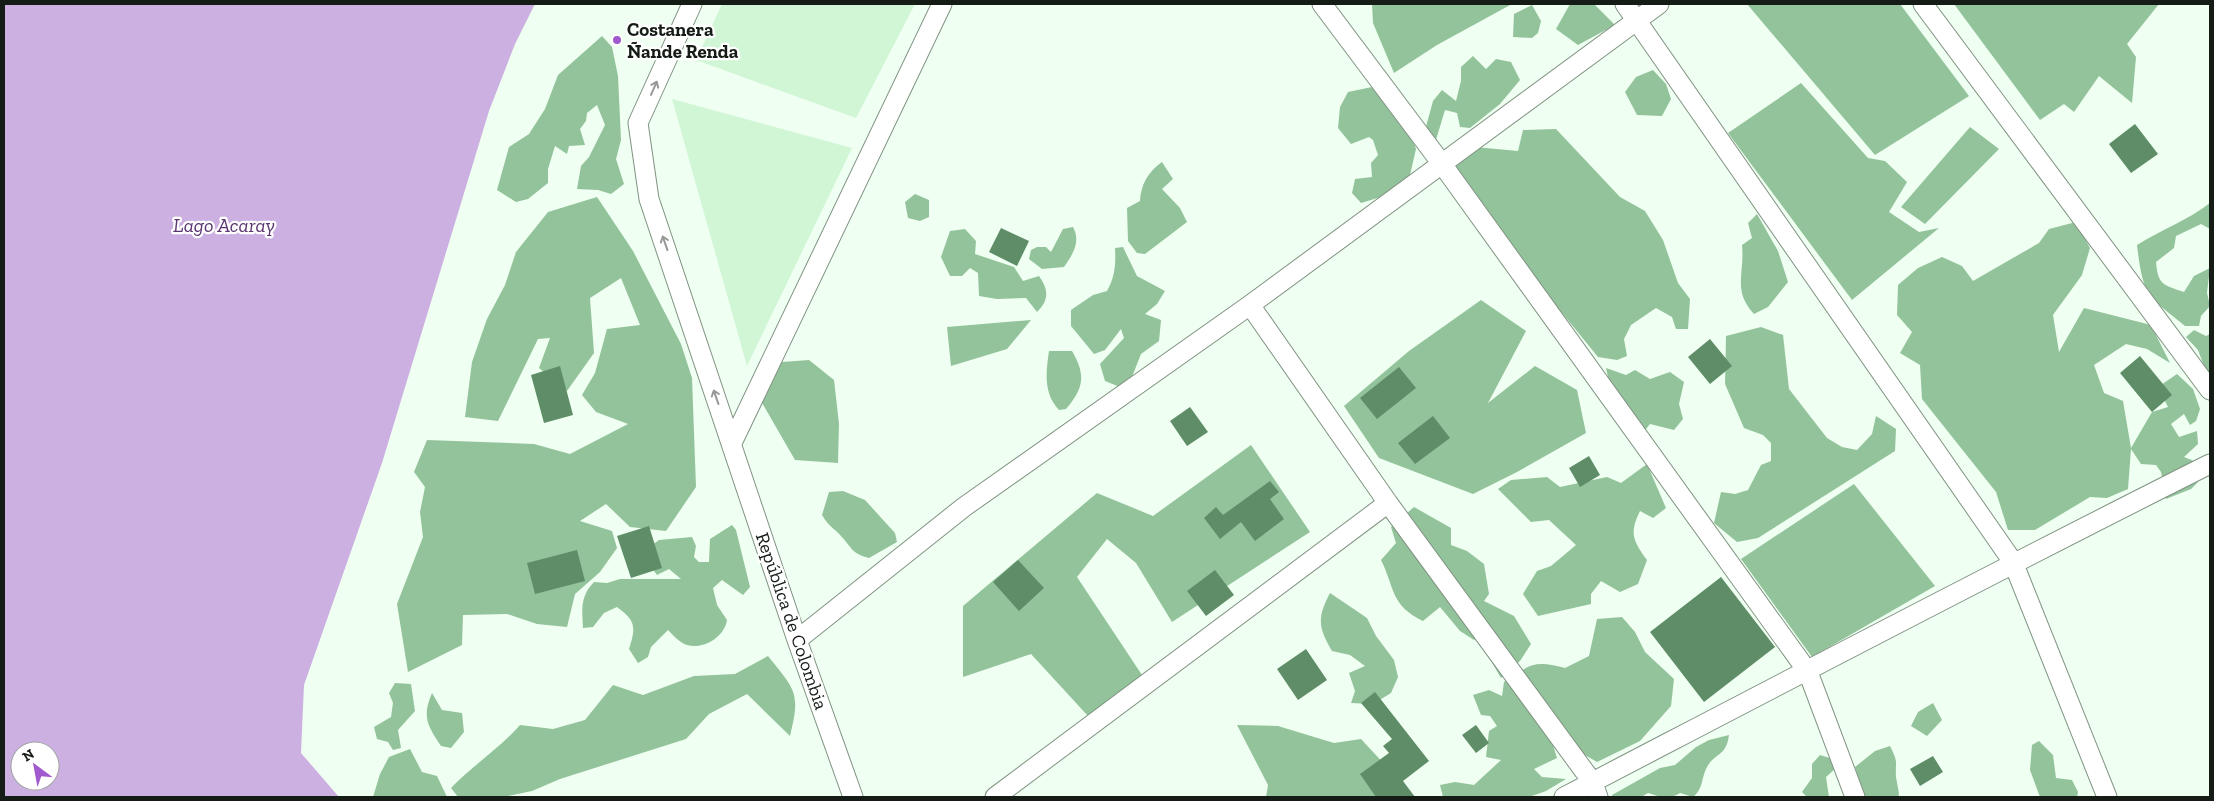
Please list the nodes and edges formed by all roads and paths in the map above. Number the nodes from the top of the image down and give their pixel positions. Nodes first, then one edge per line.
1 (692, 4) edge
2 (942, 4) edge
3 (1322, 4) edge
4 (1625, 4) edge
5 (1659, 4) edge
6 (1923, 4) edge
7 (1637, 20) junction
8 (1442, 164) junction
9 (1250, 305) junction
10 (2210, 390) edge
11 (732, 444) junction
12 (2210, 464) edge
13 (1388, 502) junction
14 (2013, 562) junction
15 (797, 640) junction
16 (1808, 672) junction
17 (1595, 790) edge
18 (853, 797) edge
19 (995, 797) edge
20 (1564, 797) edge
21 (1855, 797) edge
22 (2106, 797) edge

11 -> 1 street, República de Colombia
2 - 11 street
3 - 8 street
4 - 7 street
5 - 7 street
6 - 10 street
7 - 8 street
7 - 14 street
8 - 9 street
8 - 16 street
9 - 13 street
9 - 15 street
11 - 15 street, República de Colombia
12 - 14 street
13 - 17 street
13 - 19 street
14 - 16 street
14 - 22 street
15 - 18 street, República de Colombia
16 - 17 street
16 - 21 street
17 - 20 street

